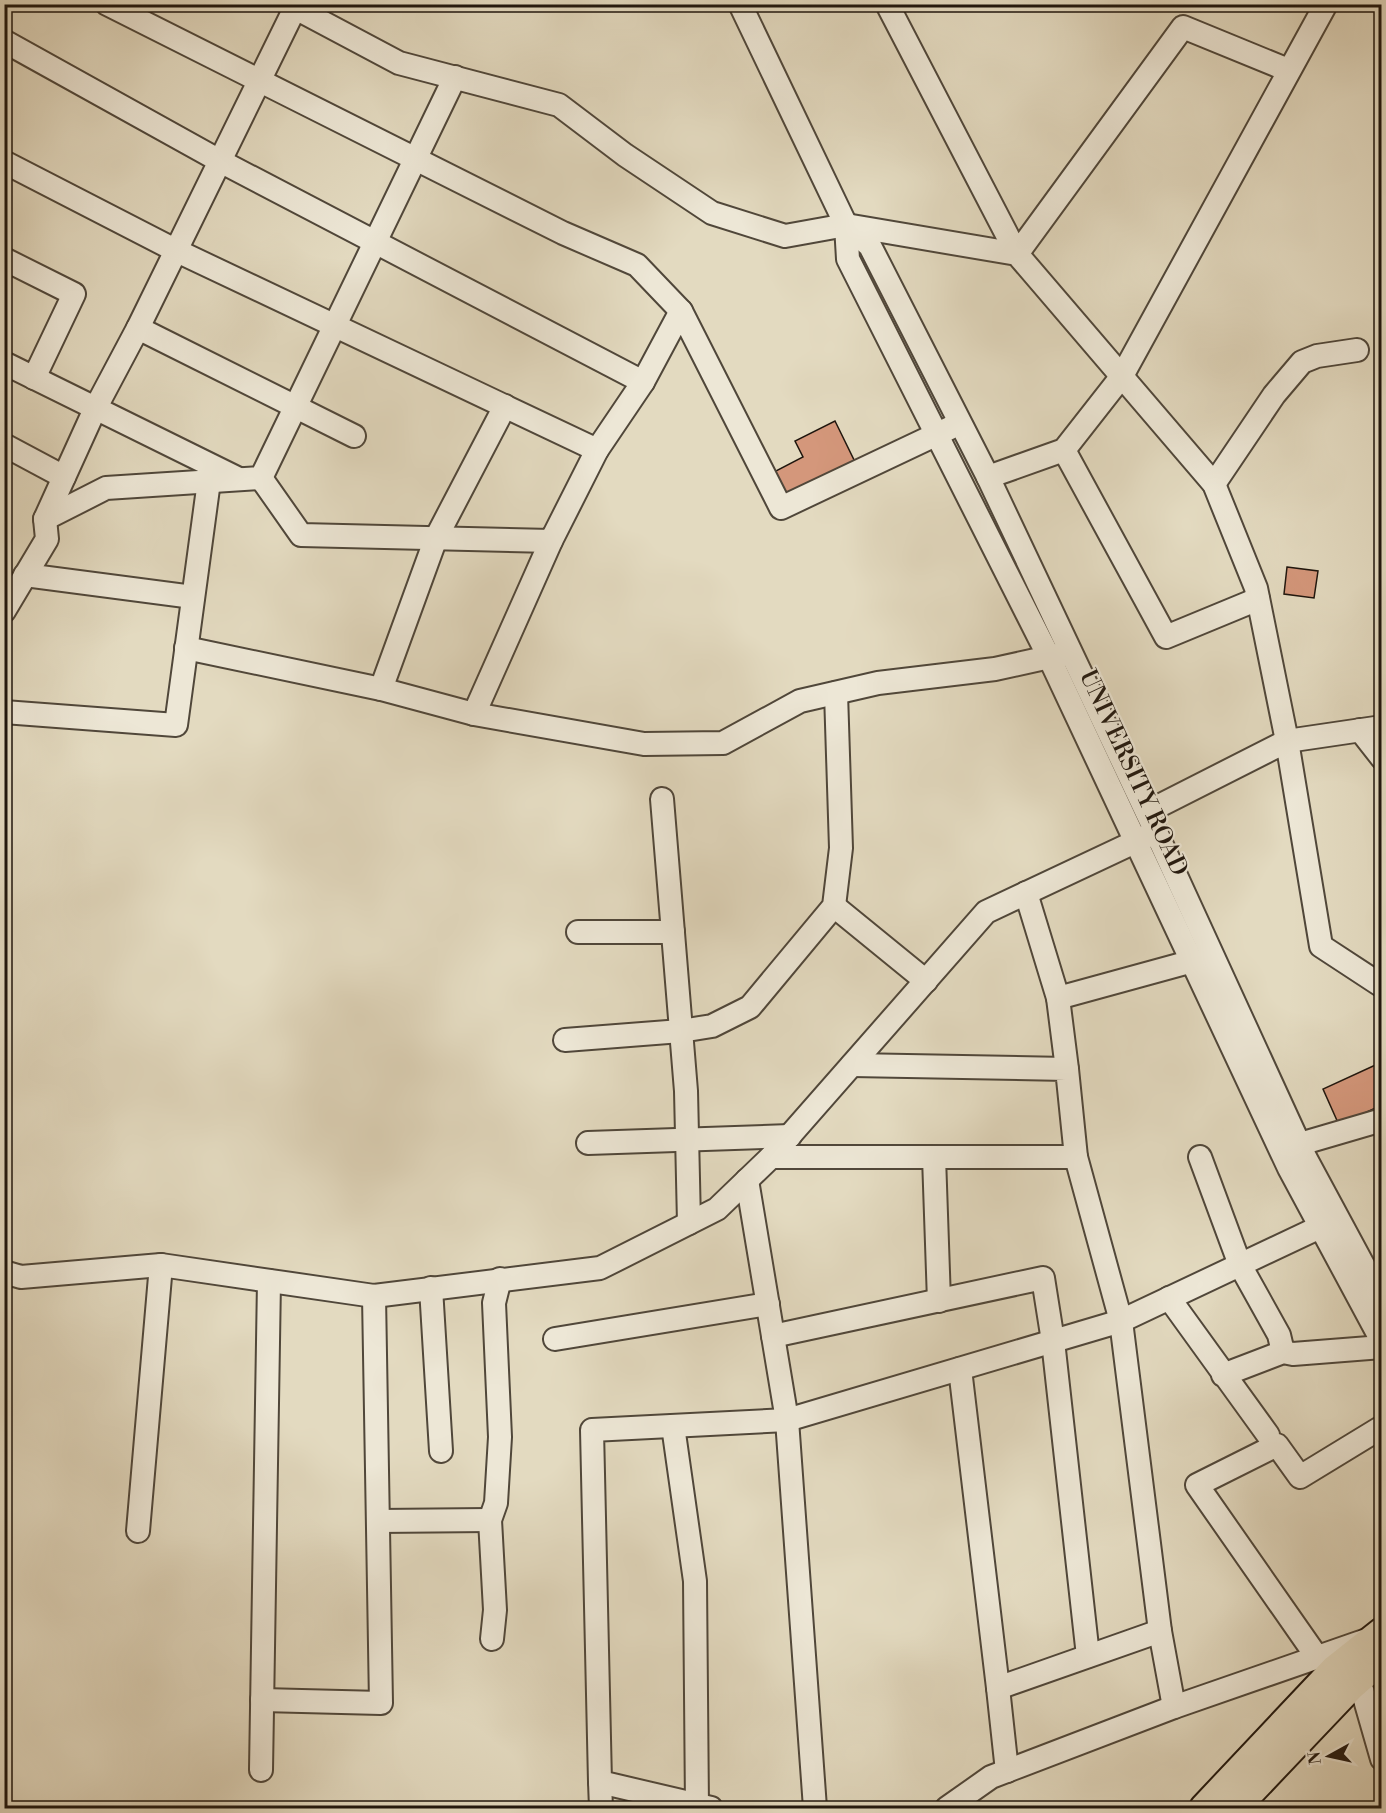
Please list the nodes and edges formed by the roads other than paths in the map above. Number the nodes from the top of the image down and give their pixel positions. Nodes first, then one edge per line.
1 (107, 4) edge
2 (740, 4) edge
3 (887, 4) edge
4 (1326, 4) edge
5 (292, 6) edge
6 (4, 41) edge
7 (1288, 70) junction
8 (455, 77) junction
9 (260, 83) junction
10 (220, 160) junction
11 (415, 160) junction
12 (4, 162) edge
13 (846, 225) junction
14 (375, 242) junction
15 (175, 250) junction
16 (1017, 254) junction
17 (4, 259) edge
18 (681, 311) junction
19 (335, 324) junction
20 (138, 328) junction
21 (1357, 350) dead end
22 (4, 363) edge
23 (1122, 376) junction
24 (34, 378) junction
25 (644, 382) junction
26 (505, 406) junction
27 (295, 408) junction
28 (95, 409) junction
29 (960, 423) junction
30 (938, 433) junction
31 (354, 436) dead end
32 (6, 450) edge
33 (597, 450) junction
34 (1064, 450) junction
35 (64, 477) junction
36 (988, 477) junction
37 (251, 479) junction
38 (208, 482) junction
39 (1214, 484) junction
40 (45, 519) junction
41 (436, 538) junction
42 (551, 541) junction
43 (25, 575) junction
44 (193, 597) junction
45 (1258, 598) junction
46 (4, 610) edge
47 (186, 648) junction
48 (1060, 655) junction
49 (381, 689) junction
50 (836, 693) junction
51 (4, 712) edge
52 (474, 714) junction
53 (1371, 728) edge
54 (1287, 741) junction
55 (1382, 758) edge
56 (662, 799) dead end
57 (1151, 822) junction
58 (1135, 844) junction
59 (1026, 893) junction
60 (834, 906) junction
61 (578, 932) dead end
62 (673, 932) junction
63 (1193, 961) junction
64 (926, 981) junction
65 (1382, 986) edge
66 (1058, 998) junction
67 (681, 1031) junction
68 (565, 1040) dead end
69 (852, 1065) junction
70 (1067, 1069) junction
71 (1382, 1120) edge
72 (790, 1136) junction
73 (687, 1137) junction
74 (588, 1143) dead end
75 (1300, 1144) junction
76 (771, 1157) junction
77 (934, 1157) junction
78 (1076, 1157) junction
79 (1200, 1157) dead end
80 (747, 1180) junction
81 (689, 1223) junction
82 (1320, 1227) junction
83 (161, 1265) junction
84 (1240, 1265) junction
85 (4, 1272) edge
86 (500, 1279) junction
87 (269, 1281) junction
88 (431, 1288) junction
89 (374, 1296) junction
90 (1169, 1298) junction
91 (1382, 1300) edge
92 (939, 1301) junction
93 (768, 1304) junction
94 (1121, 1321) junction
95 (773, 1336) junction
96 (555, 1339) dead end
97 (1053, 1341) junction
98 (1382, 1341) edge
99 (1382, 1347) edge
100 (1283, 1352) junction
101 (960, 1369) junction
102 (1223, 1375) junction
103 (787, 1420) junction
104 (673, 1426) junction
105 (1382, 1427) edge
106 (1268, 1435) dead end
107 (441, 1451) dead end
108 (490, 1520) junction
109 (378, 1521) junction
110 (138, 1531) dead end
111 (1160, 1630) junction
112 (492, 1638) dead end
113 (1378, 1643) edge
114 (1088, 1656) junction
115 (1317, 1657) junction
116 (1359, 1678) junction
117 (998, 1688) junction
118 (262, 1700) junction
119 (1174, 1707) junction
120 (1382, 1759) edge
121 (261, 1770) dead end
122 (1006, 1771) junction
123 (600, 1782) junction
124 (701, 1807) edge
125 (601, 1809) edge
126 (815, 1809) edge
127 (947, 1809) edge
128 (1204, 1809) edge
129 (1235, 1809) edge

1 - 9 street
2 - 13 street, UNIVERSITY ROAD
3 - 16 street
4 - 7 street
5 - 8 street
5 - 9 street
6 - 10 street
7 - 16 street
7 - 23 street
8 - 11 street
8 - 13 street
9 - 10 street
9 - 11 street
10 - 14 street
10 - 15 street
11 - 14 street
11 - 18 street
12 - 15 street
13 - 16 street
13 - 29 street, UNIVERSITY ROAD
13 - 30 street, UNIVERSITY ROAD
14 - 19 street
14 - 25 street
15 - 19 street
15 - 20 street
16 - 23 street
17 - 24 street
18 - 25 street
18 - 30 street
19 - 26 street
19 - 27 street
20 - 27 street
20 - 28 street
21 - 39 street
22 - 24 street
23 - 34 street
23 - 39 street
24 - 28 street
25 - 33 street
26 - 33 street
26 - 41 street
27 - 31 street
27 - 37 street
28 - 35 street
28 - 37 street
29 - 30 street
29 - 36 street, UNIVERSITY ROAD
30 - 48 street, UNIVERSITY ROAD
32 - 35 street
33 - 42 street
34 - 36 street
34 - 45 street
35 - 40 street
36 - 48 street, UNIVERSITY ROAD
37 - 38 street
37 - 41 street
38 - 40 street
38 - 44 street
39 - 45 street
40 - 43 street
41 - 42 street
41 - 49 street
42 - 52 street
43 - 44 street
43 - 46 street
44 - 47 street
45 - 54 street
47 - 49 street
47 - 51 street
48 - 50 street
48 - 57 street, UNIVERSITY ROAD
48 - 58 street, UNIVERSITY ROAD
49 - 52 street
50 - 52 street
50 - 60 street
53 - 54 street
53 - 55 street
54 - 57 street
54 - 65 street
56 - 62 street
57 - 58 street
57 - 75 street, UNIVERSITY ROAD
58 - 59 street
58 - 63 street, UNIVERSITY ROAD
59 - 64 street
59 - 66 street
60 - 64 street
60 - 67 street
61 - 62 street
62 - 67 street
63 - 66 street
63 - 82 street, UNIVERSITY ROAD
64 - 69 street
66 - 70 street
67 - 68 street
67 - 73 street
69 - 70 street
69 - 72 street
70 - 78 street
71 - 75 street
72 - 73 street
72 - 76 street
73 - 74 street
73 - 81 street
75 - 91 street, UNIVERSITY ROAD
76 - 77 street
76 - 80 street
77 - 78 street
77 - 92 street
78 - 94 street
79 - 84 street
80 - 81 street
80 - 93 street
81 - 86 street
82 - 84 street
82 - 98 street, UNIVERSITY ROAD
83 - 85 street
83 - 87 street
83 - 110 street
84 - 90 street
84 - 100 street
86 - 88 street
86 - 108 street
87 - 89 street
87 - 118 street
88 - 89 street
88 - 107 street
89 - 109 street
90 - 94 street
90 - 102 street
92 - 95 street
92 - 97 street
93 - 95 street
93 - 96 street
94 - 97 street
94 - 111 street
95 - 103 street
97 - 101 street
97 - 114 street
99 - 100 street
100 - 102 street
101 - 103 street
101 - 117 street
102 - 106 street
103 - 104 street
103 - 126 street
104 - 123 street
104 - 124 street
105 - 115 street
108 - 109 street
108 - 112 street
109 - 118 street
111 - 114 street
111 - 119 street
113 - 115 street
113 - 116 main road
113 - 128 main road
114 - 117 street
115 - 119 street
116 - 120 street
116 - 129 main road
117 - 122 street
118 - 121 street
119 - 122 street
122 - 127 street
123 - 124 street
123 - 125 street

